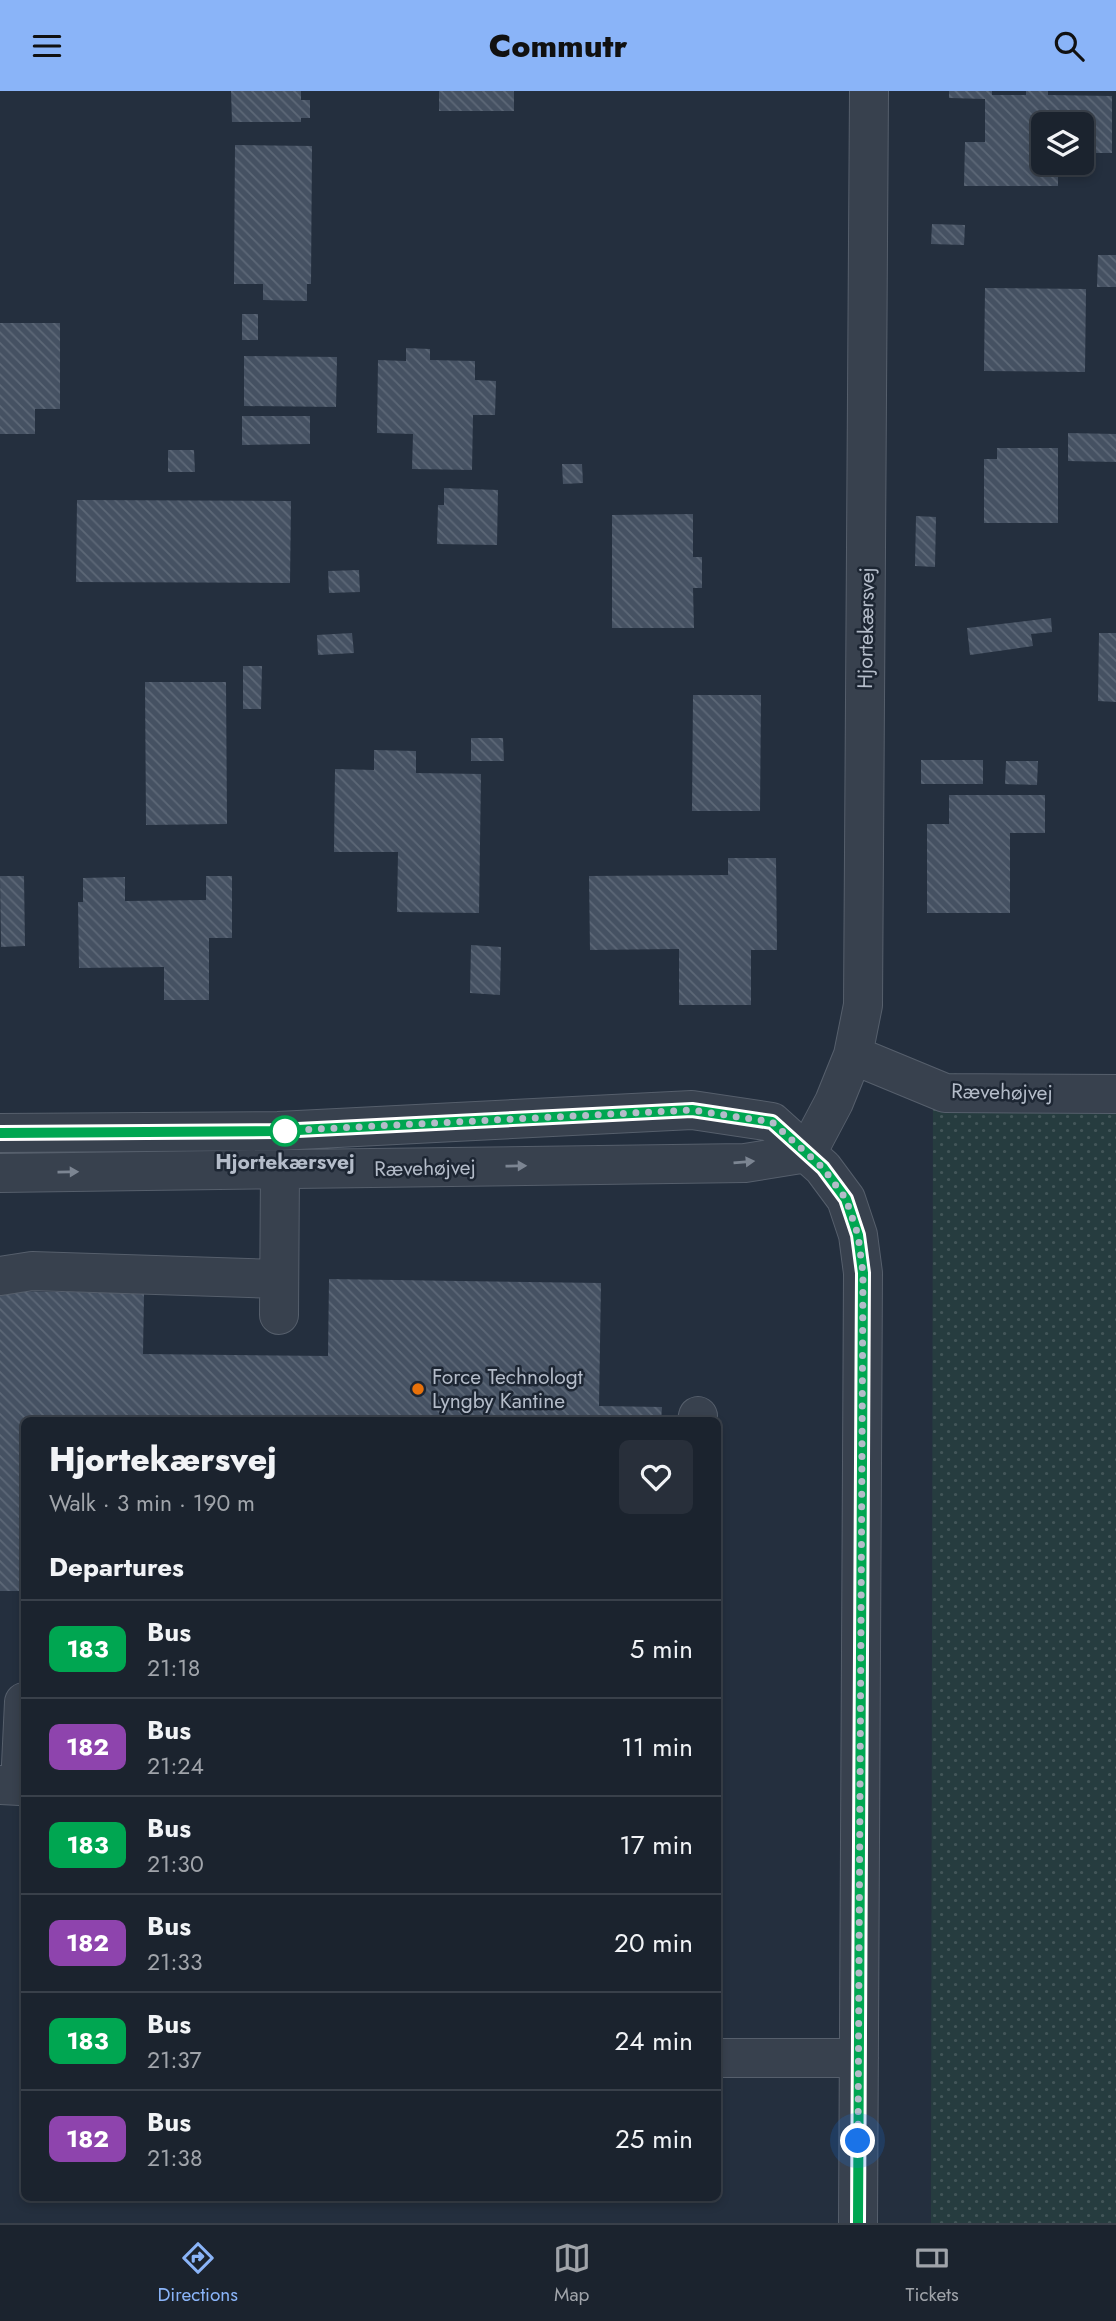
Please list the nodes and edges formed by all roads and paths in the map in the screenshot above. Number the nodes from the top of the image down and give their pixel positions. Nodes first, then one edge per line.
1 (869, 91) edge
2 (853, 1055) junction
3 (1116, 1094) edge
4 (0, 1133) edge
5 (815, 1160) junction
6 (280, 1170) junction
7 (0, 1173) edge
8 (0, 1276) edge
9 (21, 1765) edge
10 (0, 1785) edge
11 (721, 2058) edge
12 (859, 2058) junction
13 (858, 2223) edge

1 - 2 street, Hjortekærsvej
2 - 3 street, Rævehøjvej
2 - 5 street, Hjortekærsvej
4 - 5 street, Rævehøjvej
6 -> 5 street, Rævehøjvej
5 - 12 street
7 -> 6 street, Rævehøjvej
6 - 8 street
9 - 10 street
11 - 12 street
12 - 13 street

